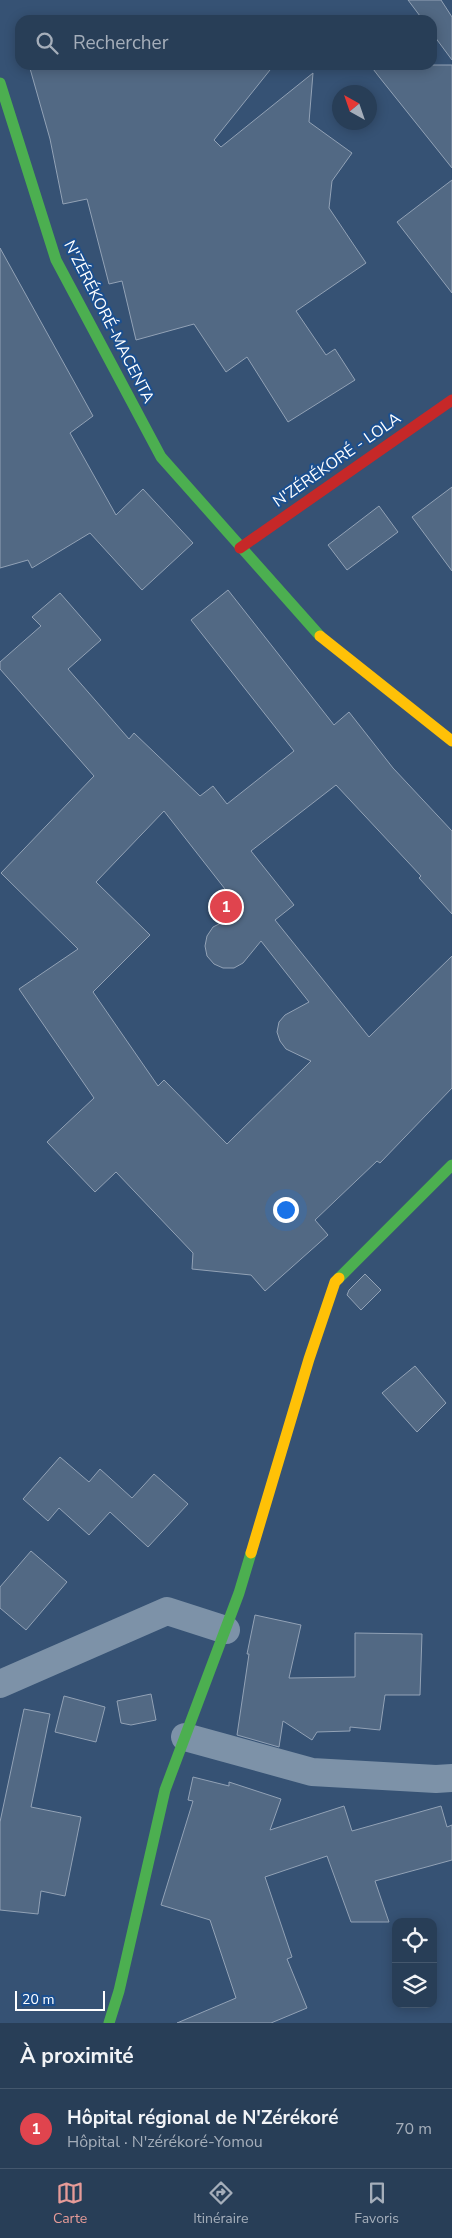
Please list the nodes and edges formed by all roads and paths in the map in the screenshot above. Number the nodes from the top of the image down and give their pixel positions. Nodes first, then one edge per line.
1 (0, 83) edge
2 (452, 400) edge
3 (240, 548) junction
4 (452, 742) edge
5 (452, 1165) edge
6 (226, 1630) junction
7 (0, 1684) edge
8 (185, 1737) junction
9 (452, 1778) edge
10 (109, 2023) edge

1 - 3 main road, N'ZÉRÉKORÉ-MACENTA
2 - 3 main road, N'ZÉRÉKORÉ - LOLA
3 - 4 main road, N'ZÉRÉKORÉ-MACENTA
5 - 6 main road
6 - 7 street
6 - 8 main road
8 - 9 street
8 - 10 main road

